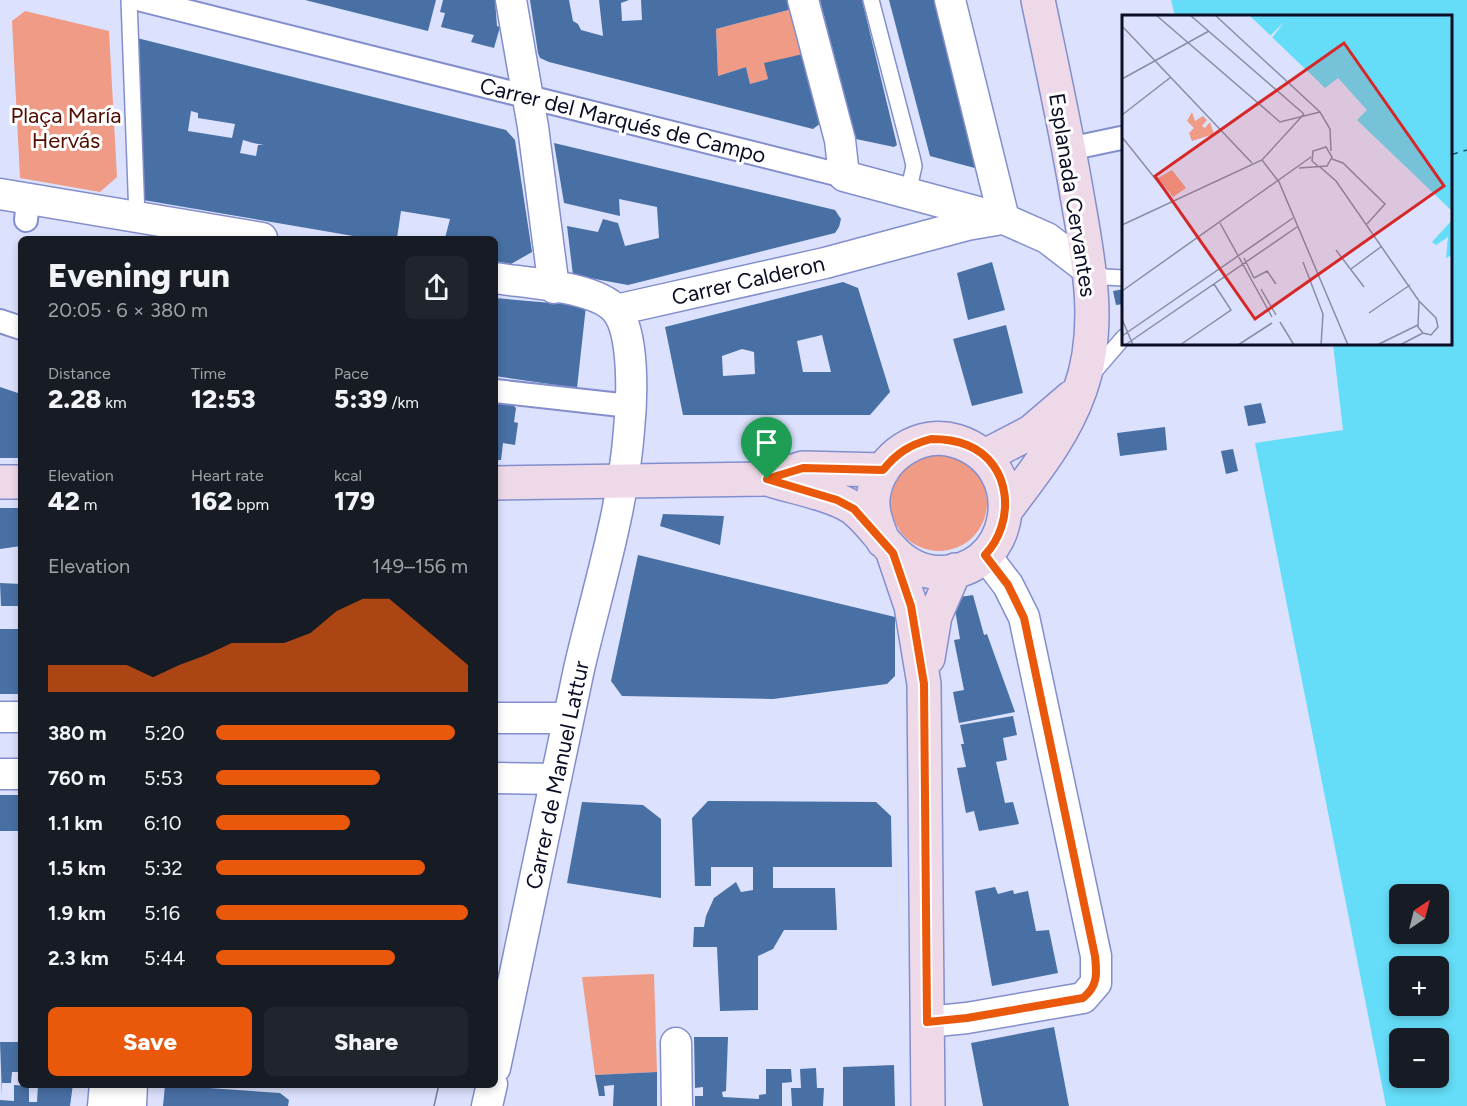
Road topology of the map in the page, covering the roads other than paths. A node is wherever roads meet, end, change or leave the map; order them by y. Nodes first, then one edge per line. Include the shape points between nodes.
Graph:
1 (129, 0) edge
2 (142, 0) edge
3 (511, 0) edge
4 (803, 0) edge
5 (871, 0) edge
6 (950, 0) edge
7 (1038, 0) edge
8 (526, 96) junction
9 (1121, 138) dead end
10 (1083, 146) dead end
11 (844, 176) junction
12 (908, 193) junction
13 (11, 197) edge
14 (137, 217) junction
15 (1004, 219) junction
16 (250, 236) edge
17 (1090, 271) junction
18 (1122, 278) edge
19 (498, 279) edge
20 (554, 288) junction
21 (616, 310) junction
22 (0, 321) edge
23 (18, 327) edge
24 (1122, 339) edge
25 (1080, 390) junction
26 (498, 391) edge
27 (630, 406) junction
28 (985, 456) junction
29 (883, 470) junction
30 (767, 479) junction
31 (0, 482) edge
32 (18, 482) edge
33 (621, 482) junction
34 (498, 483) edge
35 (1006, 510) junction
36 (888, 547) junction
37 (985, 555) junction
38 (955, 570) junction
39 (924, 684) junction
40 (0, 717) edge
41 (18, 717) edge
42 (498, 718) edge
43 (568, 718) junction
44 (0, 774) edge
45 (18, 774) edge
46 (498, 778) edge
47 (555, 779) junction
48 (927, 1022) junction
49 (676, 1043) dead end
50 (498, 1054) edge
51 (105, 1088) edge
52 (132, 1088) edge
53 (491, 1088) edge
54 (103, 1106) edge
55 (131, 1106) edge
56 (487, 1106) edge
57 (677, 1106) edge
58 (928, 1106) edge

1 - 14 lane
2 - 8 street, Carrer del Marqués de Campo
3 - 8 street
4 - 11 street via 840,140
5 - 12 lane via 914,166
6 - 15 street
7 - 17 main road, Esplanada Cervantes
8 - 11 street, Carrer del Marqués de Campo
8 - 20 street
9 - 10 street
11 - 12 street, Carrer del Marqués de Campo
12 - 15 street, Carrer del Marqués de Campo
13 - 14 street
14 - 16 street
15 - 17 street, Carrer del Marqués de Campo via 1047,238
15 - 21 street, Carrer Calderon
17 - 18 lane
17 - 25 main road, Esplanada Cervantes via 1092,330
19 - 20 street
20 - 21 street via 600,298
21 - 27 street, Carrer de Manuel Lattur via 627,344
22 - 23 street
24 - 25 lane
25 - 28 main road via 1030,432
25 - 35 main road, Esplanada Cervantes via 1057,441
26 - 27 street
27 - 33 street, Carrer de Manuel Lattur
28 - 29 main road via 950,439 931,439 912,444
28 - 35 main road via 998,472 1005,490
29 - 30 main road via 803,468
29 - 36 main road via 874,493 874,517
30 - 33 main road
30 - 36 main road via 854,509
31 - 32 main road
33 - 34 main road
33 - 43 street, Carrer de Manuel Lattur via 577,645
35 - 37 main road via 998,538
36 - 38 main road via 911,566 933,572
36 - 39 main road via 911,606
37 - 38 main road
37 - 48 street via 1008,585 1024,618 1095,956 1096,983 1076,1000
38 - 39 main road via 935,616
39 - 48 main road
40 - 41 street
42 - 43 street
43 - 47 street, Carrer de Manuel Lattur
44 - 45 street
46 - 47 street
47 - 50 street, Carrer de Manuel Lattur
48 - 58 main road
49 - 57 street
51 - 54 street
52 - 55 street
53 - 56 street

